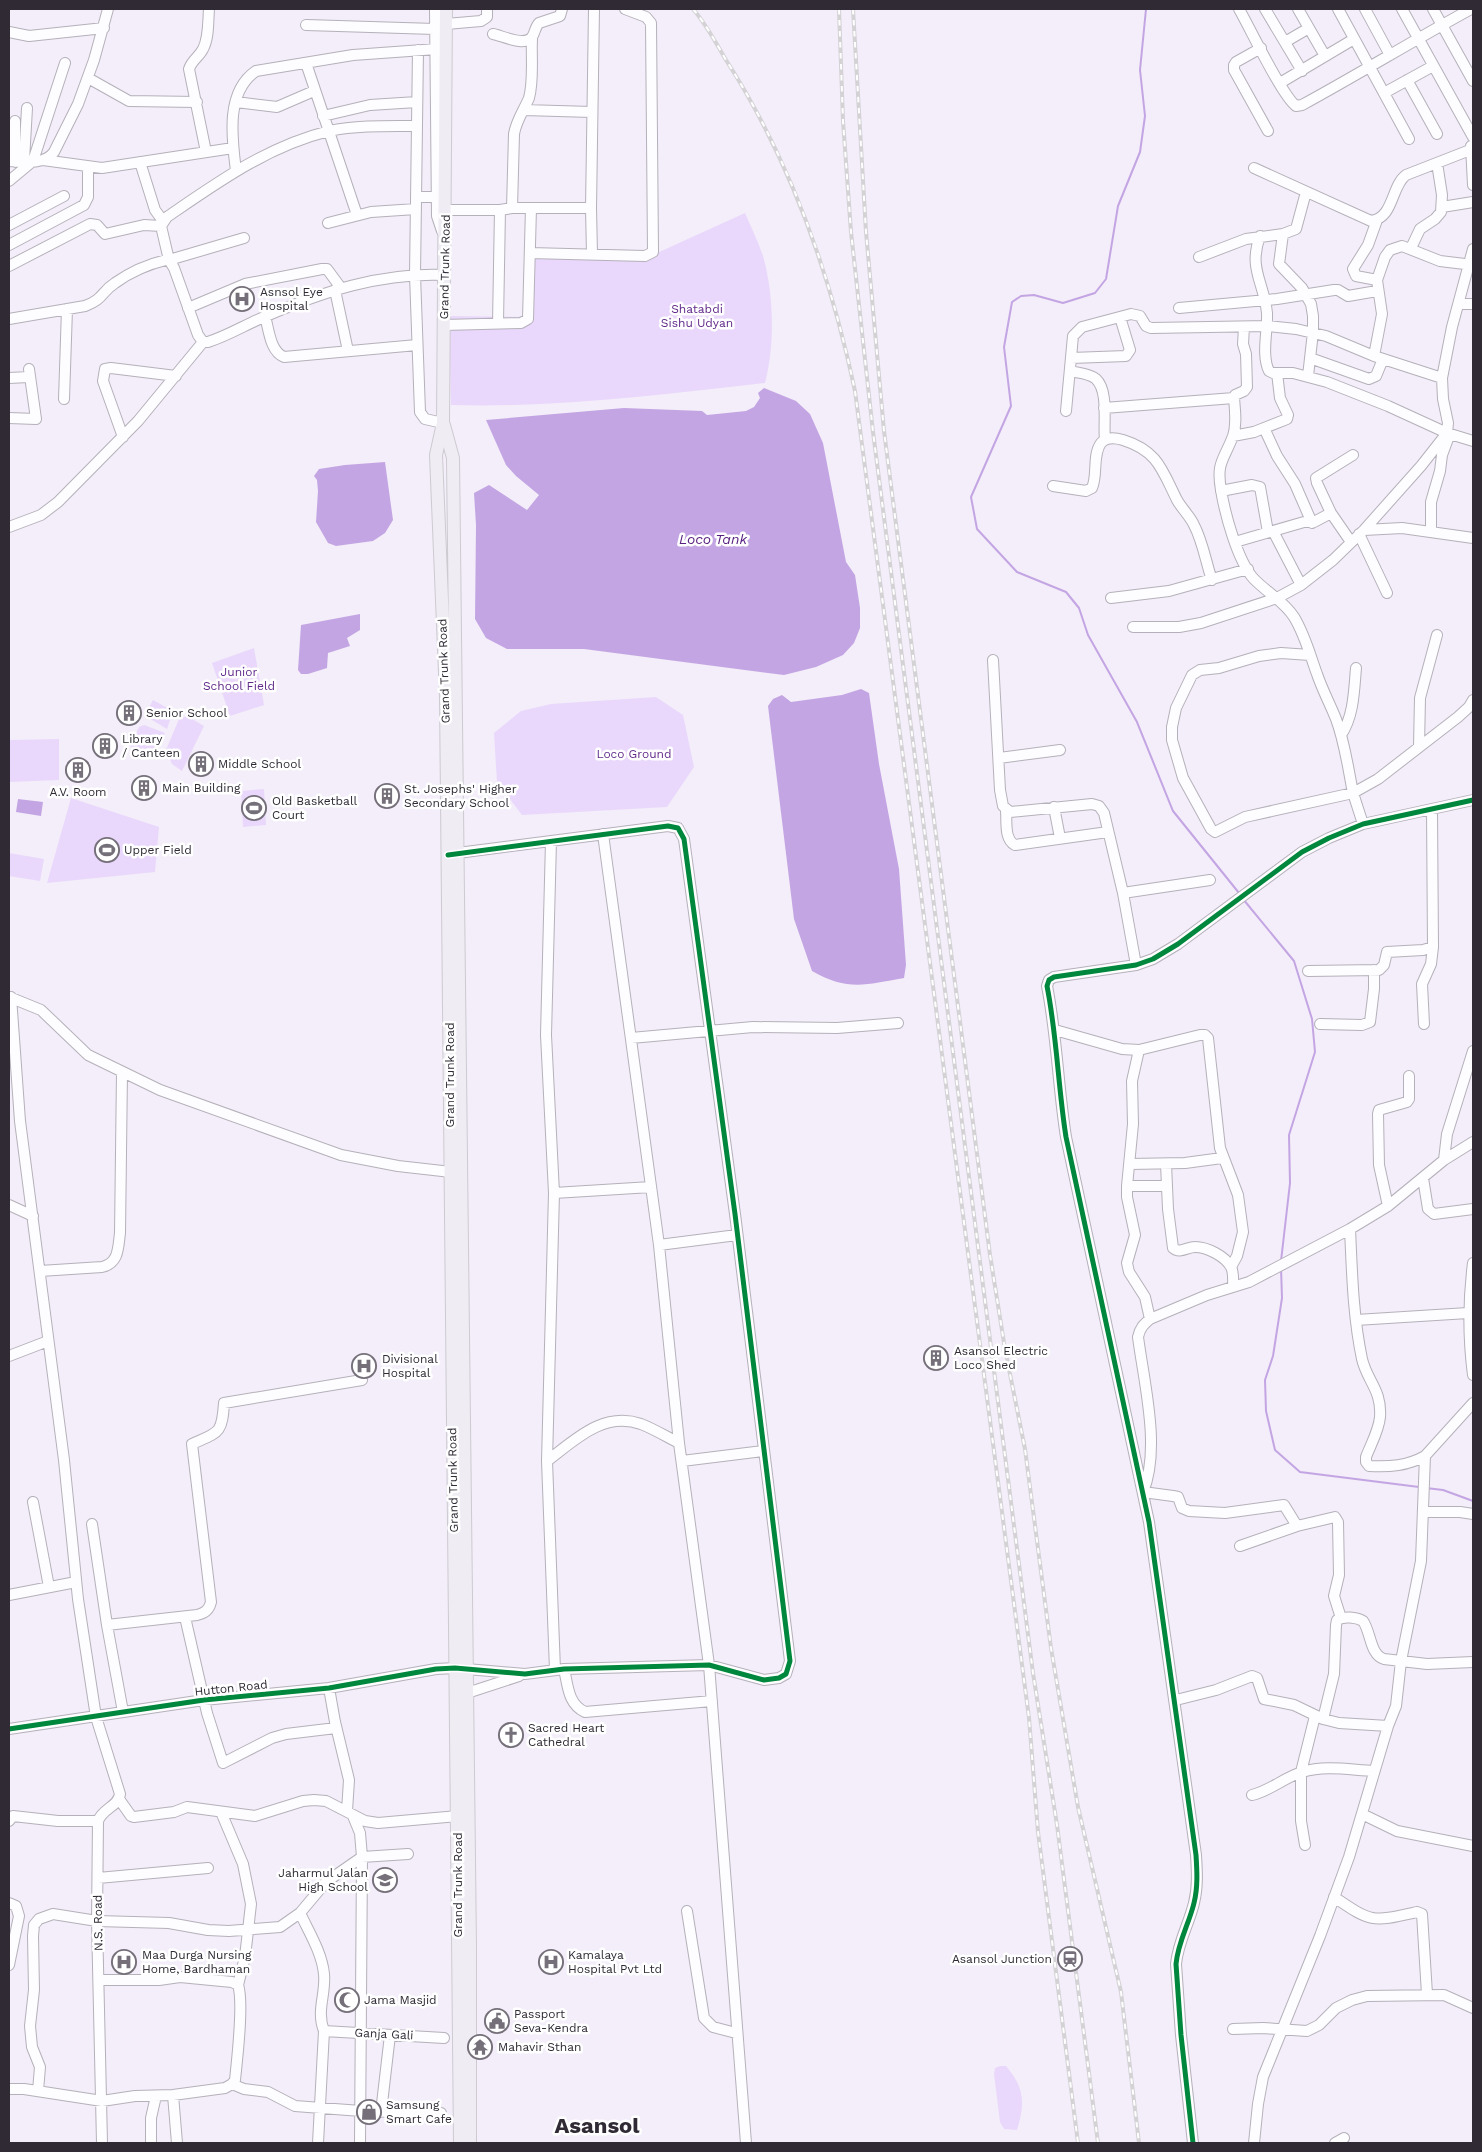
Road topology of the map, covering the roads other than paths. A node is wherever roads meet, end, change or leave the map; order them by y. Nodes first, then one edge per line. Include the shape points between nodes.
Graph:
1 (108, 9) edge
2 (210, 9) edge
3 (435, 9) edge
4 (446, 9) edge
5 (487, 9) edge
6 (551, 9) edge
7 (562, 9) edge
8 (594, 9) edge
9 (625, 9) edge
10 (1239, 9) edge
11 (1265, 9) edge
12 (1298, 9) edge
13 (1338, 9) edge
14 (1365, 9) edge
15 (1402, 9) edge
16 (1433, 9) edge
17 (1471, 9) edge
18 (555, 19) junction
19 (306, 25) dead end
20 (1441, 25) junction
21 (441, 27) junction
22 (104, 28) junction
23 (1309, 28) junction
24 (9, 32) edge
25 (493, 34) dead end
26 (1418, 38) junction
27 (532, 39) junction
28 (1354, 39) junction
29 (1285, 42) junction
30 (1261, 48) junction
31 (436, 49) junction
32 (418, 50) junction
33 (1390, 55) junction
34 (1325, 56) junction
35 (65, 63) dead end
36 (306, 63) junction
37 (1370, 66) junction
38 (1433, 66) junction
39 (1302, 70) junction
40 (88, 78) junction
41 (1407, 80) junction
42 (1473, 81) edge
43 (1280, 83) junction
44 (314, 91) junction
45 (1384, 93) junction
46 (197, 102) junction
47 (236, 102) junction
48 (417, 102) junction
49 (27, 108) dead end
50 (524, 110) junction
51 (592, 112) junction
52 (323, 116) junction
53 (15, 121) dead end
54 (417, 126) junction
55 (330, 131) junction
56 (1268, 132) dead end
57 (1437, 134) dead end
58 (1473, 137) edge
59 (1409, 139) dead end
60 (233, 148) junction
61 (1470, 150) junction
62 (206, 152) junction
63 (25, 161) edge
64 (140, 162) junction
65 (1437, 164) junction
66 (88, 167) junction
67 (1254, 168) dead end
68 (236, 171) junction
69 (9, 181) edge
70 (1473, 185) edge
71 (1306, 192) junction
72 (64, 196) dead end
73 (416, 197) junction
74 (438, 197) junction
75 (1473, 202) edge
76 (1442, 207) junction
77 (416, 208) junction
78 (512, 208) junction
79 (531, 208) junction
80 (591, 208) junction
81 (446, 210) junction
82 (500, 210) junction
83 (357, 215) junction
84 (1377, 220) junction
85 (162, 223) junction
86 (328, 223) dead end
87 (9, 225) edge
88 (1283, 234) junction
89 (1260, 236) junction
90 (244, 238) dead end
91 (446, 242) junction
92 (9, 245) edge
93 (1411, 248) junction
94 (1473, 249) edge
95 (530, 252) junction
96 (592, 254) junction
97 (1199, 257) dead end
98 (169, 260) junction
99 (1471, 265) edge
100 (9, 266) edge
101 (415, 275) junction
102 (445, 275) junction
103 (1377, 286) junction
104 (338, 289) junction
105 (1306, 293) junction
106 (1265, 301) junction
107 (1460, 304) junction
108 (1473, 304) edge
109 (188, 308) junction
110 (1179, 308) dead end
111 (67, 309) junction
112 (265, 316) junction
113 (1120, 317) junction
114 (9, 319) edge
115 (498, 323) junction
116 (444, 325) junction
117 (1267, 326) junction
118 (1244, 327) junction
119 (1313, 332) junction
120 (203, 342) junction
121 (417, 345) junction
122 (348, 351) junction
123 (1071, 358) junction
124 (1310, 358) junction
125 (1379, 358) junction
126 (1070, 371) junction
127 (1277, 373) junction
128 (176, 376) junction
129 (1308, 376) junction
130 (9, 378) edge
131 (1442, 378) junction
132 (1234, 398) junction
133 (64, 399) dead end
134 (1104, 408) junction
135 (1066, 411) dead end
136 (9, 418) edge
137 (443, 423) junction
138 (1264, 428) junction
139 (1448, 433) junction
140 (1233, 436) junction
141 (123, 437) junction
142 (1105, 440) junction
143 (1473, 441) edge
144 (1353, 455) dead end
145 (1053, 486) dead end
146 (1221, 491) junction
147 (1331, 513) junction
148 (1312, 523) junction
149 (9, 527) edge
150 (1271, 531) junction
151 (1362, 532) junction
152 (1430, 532) junction
153 (1473, 538) edge
154 (1235, 542) junction
155 (1351, 542) junction
156 (1248, 569) junction
157 (1212, 580) junction
158 (1301, 585) junction
159 (1387, 593) dead end
160 (1111, 598) dead end
161 (1278, 598) junction
162 (1133, 627) dead end
163 (1437, 635) dead end
164 (1310, 655) junction
165 (993, 660) dead end
166 (1356, 668) dead end
167 (1472, 705) edge
168 (1341, 735) junction
169 (1419, 746) junction
170 (1060, 750) dead end
171 (999, 758) junction
172 (1353, 793) junction
173 (1473, 800) edge
174 (1054, 807) junction
175 (1432, 809) junction
176 (1006, 811) junction
177 (1363, 824) junction
178 (1108, 832) junction
179 (603, 834) junction
180 (1060, 838) junction
181 (550, 841) junction
182 (454, 854) junction
183 (1210, 880) dead end
184 (1123, 893) junction
185 (1433, 947) junction
186 (1136, 965) junction
187 (1374, 970) junction
188 (1308, 971) dead end
189 (10, 997) edge
190 (898, 1023) dead end
191 (1320, 1024) dead end
192 (1424, 1024) dead end
193 (710, 1030) junction
194 (1055, 1030) junction
195 (630, 1038) junction
196 (1139, 1050) junction
197 (1473, 1051) edge
198 (122, 1072) junction
199 (1409, 1076) dead end
200 (1473, 1142) edge
201 (1222, 1158) junction
202 (1444, 1160) junction
203 (1130, 1164) junction
204 (1166, 1164) junction
205 (451, 1172) junction
206 (1423, 1178) junction
207 (1127, 1186) junction
208 (1167, 1186) junction
209 (651, 1187) junction
210 (554, 1193) junction
211 (9, 1205) edge
212 (1388, 1206) junction
213 (1473, 1209) edge
214 (32, 1216) junction
215 (1350, 1229) junction
216 (737, 1235) junction
217 (659, 1245) junction
218 (1473, 1263) edge
219 (1231, 1267) junction
220 (40, 1271) junction
221 (1234, 1286) junction
222 (1468, 1313) junction
223 (1150, 1320) junction
224 (1356, 1320) junction
225 (48, 1340) junction
226 (9, 1356) edge
227 (1473, 1375) edge
228 (362, 1380) dead end
229 (1473, 1403) edge
230 (679, 1443) junction
231 (763, 1451) junction
232 (1424, 1459) junction
233 (547, 1461) junction
234 (682, 1461) junction
235 (1144, 1492) junction
236 (33, 1502) dead end
237 (1424, 1509) junction
238 (1473, 1514) edge
239 (92, 1524) dead end
240 (1297, 1526) junction
241 (1240, 1546) dead end
242 (76, 1582) junction
243 (49, 1587) junction
244 (9, 1595) edge
245 (185, 1617) junction
246 (1341, 1618) junction
247 (107, 1626) junction
248 (1401, 1662) junction
249 (1473, 1662) edge
250 (709, 1665) junction
251 (461, 1669) junction
252 (559, 1670) junction
253 (525, 1674) junction
254 (329, 1688) junction
255 (467, 1693) junction
256 (204, 1700) junction
257 (1176, 1700) junction
258 (712, 1701) junction
259 (123, 1712) junction
260 (96, 1717) junction
261 (1319, 1718) junction
262 (1388, 1726) junction
263 (336, 1728) junction
264 (9, 1729) edge
265 (1374, 1771) junction
266 (1301, 1772) junction
267 (1252, 1794) dead end
268 (119, 1799) junction
269 (221, 1812) junction
270 (350, 1814) junction
271 (1362, 1814) junction
272 (458, 1816) junction
273 (9, 1819) edge
274 (98, 1821) junction
275 (1305, 1845) dead end
276 (1473, 1846) edge
277 (408, 1854) dead end
278 (362, 1857) junction
279 (208, 1868) dead end
280 (98, 1878) junction
281 (1334, 1898) junction
282 (9, 1903) edge
283 (687, 1911) dead end
284 (300, 1913) junction
285 (97, 1921) junction
286 (247, 1930) junction
287 (9, 1965) edge
288 (99, 1980) junction
289 (238, 1985) junction
290 (1426, 1994) junction
291 (1473, 2008) edge
292 (1233, 2029) dead end
293 (1283, 2030) junction
294 (324, 2031) junction
295 (362, 2033) junction
296 (736, 2033) junction
297 (390, 2035) junction
298 (444, 2038) dead end
299 (232, 2084) junction
300 (9, 2089) edge
301 (38, 2092) junction
302 (173, 2094) junction
303 (156, 2096) junction
304 (102, 2101) junction
305 (321, 2106) junction
306 (361, 2111) junction
307 (381, 2112) junction
308 (441, 2113) dead end
309 (102, 2143) edge
310 (150, 2143) edge
311 (177, 2143) edge
312 (318, 2143) edge
313 (360, 2143) edge
314 (460, 2143) edge
315 (470, 2143) edge
316 (746, 2143) edge
317 (1194, 2143) edge
318 (1254, 2143) edge

1 - 22 street
2 - 46 street via 205,45 189,69
3 - 21 street
4 - 21 main road, Grand Trunk Road
5 - 21 street via 487,17 482,22
6 - 18 street
7 - 18 street
8 - 51 street
9 - 96 street via 646,17 651,23 654,247 650,255 645,256
10 - 30 street
11 - 29 street
12 - 23 street
13 - 28 street
14 - 33 street
15 - 26 street
16 - 20 street
17 - 20 street
18 - 27 street via 539,23
19 - 21 street
20 - 26 street
20 - 42 street
21 - 31 street
21 - 81 main road, Grand Trunk Road
22 - 24 street via 29,36
22 - 40 street
23 - 29 street
23 - 34 street
25 - 27 street via 521,41
26 - 33 street
26 - 38 street
27 - 50 street via 531,87
28 - 34 street
28 - 37 street
29 - 39 street
30 - 43 street
30 - 56 street via 1236,62 1234,70
31 - 32 street
31 - 74 street
32 - 36 street via 353,55
32 - 48 street
33 - 37 street
34 - 39 street
35 - 63 street
36 - 44 street
36 - 47 street via 256,72 241,87
37 - 43 street via 1302,105 1292,103
37 - 45 street
38 - 41 street
38 - 58 street
39 - 43 street
40 - 46 street via 129,101
40 - 63 street via 50,158
41 - 45 street
41 - 57 street
44 - 47 street via 277,107
44 - 52 street
45 - 59 street
46 - 62 street
47 - 60 street
48 - 52 street via 370,105
48 - 54 street
49 - 63 street
50 - 51 street
50 - 78 street via 514,134
51 - 80 street
52 - 55 street
53 - 63 street
54 - 55 street
54 - 73 street
55 - 68 street via 284,147
55 - 83 street
58 - 61 street
60 - 62 street
60 - 68 street
61 - 65 street
61 - 70 street
62 - 64 street
63 - 66 street
63 - 69 street
64 - 66 street
64 - 85 street
65 - 76 street
65 - 84 street via 1402,178 1387,209
66 - 92 street via 88,198 84,205
67 - 71 street
68 - 85 street via 200,193
71 - 84 street via 1363,218
71 - 88 street via 1299,225
72 - 87 street
73 - 74 street
73 - 77 street
74 - 91 street via 437,216
75 - 76 street
76 - 93 street via 1435,219 1420,229
77 - 83 street
77 - 101 street
78 - 79 street
78 - 82 street
79 - 80 street
79 - 95 street
80 - 96 street
81 - 82 street
81 - 91 main road, Grand Trunk Road
82 - 115 street
83 - 86 street
84 - 103 street via 1354,268 1356,276
85 - 98 street
85 - 100 street via 105,234 97,225 90,224
88 - 89 street
88 - 105 street via 1280,264
89 - 97 street
89 - 106 street via 1254,261
90 - 98 street
91 - 102 main road, Grand Trunk Road
93 - 99 street via 1440,261
93 - 103 street via 1402,246 1390,250 1382,263
94 - 99 street
95 - 96 street
95 - 115 street via 528,319 521,323
98 - 109 street
98 - 111 street via 115,283 95,302
99 - 107 street
101 - 102 street
101 - 104 street
101 - 121 street
102 - 116 main road, Grand Trunk Road
103 - 105 street via 1354,296 1338,290
103 - 125 street via 1382,314
104 - 109 street via 330,272 322,269 245,284
104 - 112 street
104 - 122 street
105 - 106 street
105 - 119 street via 1313,316
106 - 110 street
106 - 117 street
107 - 108 street
107 - 131 street
109 - 120 street
111 - 114 street
111 - 133 street
112 - 120 street
112 - 122 street via 274,349 284,357
113 - 118 street via 1136,314 1151,328
113 - 123 street via 1077,330 1073,336
113 - 123 street via 1130,350 1126,356
115 - 116 street
116 - 137 main road, Grand Trunk Road
117 - 118 street
117 - 119 street
117 - 127 street via 1267,366 1269,371
118 - 132 street via 1247,387
119 - 124 street
119 - 125 street
120 - 128 street
121 - 122 street
121 - 137 street via 420,412 425,419
123 - 126 street
124 - 125 street via 1370,379 1376,376
124 - 129 street
125 - 131 street
126 - 134 street via 1095,379 1103,393
126 - 135 street
127 - 129 street
127 - 138 street via 1280,398 1288,416
128 - 141 street
128 - 141 street via 105,369 103,381
129 - 139 street
130 - 136 street via 29,373 36,419
131 - 139 street
132 - 134 street
132 - 140 street via 1236,423
134 - 142 street
137 - 182 main road, Grand Trunk Road via 436,455
138 - 140 street
138 - 148 street
139 - 143 street
139 - 151 street
139 - 152 street via 1430,502
140 - 146 street via 1219,463
141 - 149 street via 51,508
142 - 145 street via 1098,451 1092,488
142 - 157 street via 1119,439 1134,444 1155,458 1196,528
144 - 147 street via 1316,478
146 - 150 street via 1252,485 1260,487
146 - 154 street
147 - 148 street
147 - 155 street
148 - 150 street via 1304,522
150 - 154 street
150 - 158 street
151 - 152 street via 1402,528
151 - 155 street
151 - 159 street
152 - 153 street
154 - 156 street
155 - 158 street
156 - 157 street
156 - 161 street via 1253,578
157 - 160 street via 1169,591
158 - 161 street
161 - 162 street via 1201,623 1179,627
161 - 164 street via 1294,616
163 - 169 street via 1420,698
164 - 168 street
164 - 172 street via 1280,653 1259,656 1195,672 1178,702 1172,727 1179,770 1208,825 1215,832 1245,817
165 - 171 street
166 - 168 street via 1351,709
167 - 169 street
168 - 172 street
169 - 172 street via 1378,779
170 - 171 street
171 - 176 street via 1000,790
172 - 177 street
173 - 175 street
174 - 176 street
174 - 178 street via 1099,806 1104,812
174 - 180 street
175 - 177 street
175 - 185 street
176 - 180 street via 1008,838 1015,845
177 - 186 street via 1302,852 1163,953
178 - 180 street
178 - 184 street
179 - 181 street
179 - 193 street via 668,826 682,832
179 - 195 street
181 - 182 street
181 - 210 street via 546,1035
182 - 205 main road, Grand Trunk Road
182 - 251 main road
183 - 184 street
184 - 186 street
185 - 187 street via 1387,952 1383,968
185 - 192 street via 1431,964 1422,984
186 - 194 street via 1049,980 1047,986
187 - 188 street
187 - 191 street via 1370,1022 1362,1025
189 - 198 street via 41,1010 88,1054
189 - 214 street
190 - 193 street via 837,1028
193 - 195 street
193 - 216 street
194 - 196 street via 1122,1049
194 - 235 street via 1066,1137
195 - 209 street
196 - 201 street via 1200,1035 1208,1038
196 - 203 street via 1132,1081
197 - 202 street via 1447,1134
198 - 205 street via 184,1100 341,1155
198 - 220 street via 120,1234 115,1259 102,1267
199 - 212 street via 1407,1102 1379,1110 1378,1114 1379,1165
200 - 202 street
201 - 204 street
201 - 219 street via 1238,1195 1244,1232 1238,1256
202 - 206 street
203 - 204 street
203 - 207 street
204 - 208 street
205 - 251 main road, Grand Trunk Road
206 - 212 street
206 - 213 street via 1428,1209 1434,1214
207 - 208 street
207 - 223 street via 1135,1235 1127,1263 1145,1297
208 - 219 street via 1173,1248 1179,1251 1192,1247 1207,1249 1226,1260
209 - 210 street
209 - 217 street
210 - 233 street
211 - 214 street
212 - 215 street
214 - 220 street
215 - 221 street
215 - 224 street
216 - 217 street
216 - 231 street
217 - 230 street
218 - 222 street
219 - 221 street
220 - 225 street
221 - 223 street
222 - 224 street
222 - 227 street
223 - 235 street via 1142,1325 1138,1338 1152,1447
224 - 232 street via 1363,1362 1377,1390 1379,1403 1379,1423 1366,1462 1370,1466 1400,1466
225 - 226 street
225 - 242 street
228 - 245 street via 224,1404 222,1424 214,1434 192,1444 211,1602 204,1613
229 - 232 street
230 - 233 street via 641,1424 608,1422 591,1428
230 - 234 street
231 - 234 street
231 - 250 street via 789,1668 779,1678 764,1680
232 - 237 street
233 - 252 street
234 - 250 street
235 - 240 street via 1178,1497 1182,1508 1189,1511 1225,1513 1284,1505
235 - 257 street
236 - 243 street
237 - 238 street
237 - 248 street via 1422,1561
239 - 247 street
240 - 241 street
240 - 246 street via 1332,1516 1337,1519 1339,1575 1334,1596
242 - 243 street
242 - 260 street
243 - 244 street
245 - 247 street
245 - 256 street
246 - 248 street via 1363,1621 1379,1658
246 - 261 street via 1336,1625 1334,1674
247 - 259 street
248 - 249 street
248 - 262 street via 1396,1706
250 - 252 street
250 - 258 street
251 - 253 street, Hutton Road
251 - 254 street, Hutton Road via 436,1669
251 - 255 main road
251 - 272 main road, Grand Trunk Road
252 - 253 street
252 - 258 street via 572,1701 585,1712
253 - 255 street
254 - 256 street, Hutton Road
254 - 263 street
255 - 315 main road
256 - 259 street, Hutton Road
256 - 263 street via 223,1763 272,1738
257 - 261 street via 1216,1690 1252,1676 1257,1678 1264,1699 1294,1705
257 - 317 street via 1198,1882 1176,1964
258 - 296 street
259 - 260 street, Hutton Road
260 - 264 street, Hutton Road
260 - 268 street via 120,1789
261 - 262 street via 1348,1724
261 - 266 street
262 - 265 street
263 - 270 street via 349,1780
265 - 266 street via 1328,1768
265 - 271 street
266 - 267 street
266 - 275 street via 1301,1821
268 - 269 street via 131,1816 174,1812 187,1807
268 - 274 street via 103,1811
269 - 270 street via 254,1816 314,1800 326,1801
269 - 286 street via 243,1864 251,1904
270 - 272 street via 364,1821 378,1822
270 - 278 street via 360,1833
271 - 276 street via 1397,1831
271 - 281 street
272 - 314 main road, Grand Trunk Road
273 - 274 street
274 - 280 street, N.S. Road
277 - 278 street
278 - 284 street via 326,1882
278 - 295 street
279 - 280 street
280 - 285 street, N.S. Road
281 - 290 street via 1358,1914 1375,1919 1417,1912 1422,1914
281 - 293 street
282 - 287 street via 16,1906 19,1916
283 - 296 street via 704,2018 713,2027
284 - 286 street via 280,1927
284 - 294 street via 323,1964 320,2016
285 - 286 street
285 - 288 street, N.S. Road
285 - 301 street via 52,1914 44,1916 34,1926 30,2036 40,2067
286 - 289 street
288 - 289 street via 180,1977
288 - 304 street, N.S. Road
289 - 299 street via 235,2080
290 - 291 street via 1444,1995
290 - 293 street via 1358,1998 1336,2008 1314,2029
292 - 293 street
293 - 318 street via 1264,2077
294 - 295 street, Ganja Gali
294 - 305 street
295 - 297 street, Ganja Gali
295 - 306 street
296 - 316 street
297 - 298 street, Ganja Gali
297 - 307 street
299 - 302 street via 225,2088
299 - 305 street via 244,2090 268,2092 295,2106
300 - 301 street
301 - 304 street
302 - 303 street
302 - 311 street
303 - 304 street
303 - 310 street
304 - 309 street, N.S. Road
305 - 306 street
305 - 312 street
306 - 307 street
306 - 313 street
307 - 308 street

